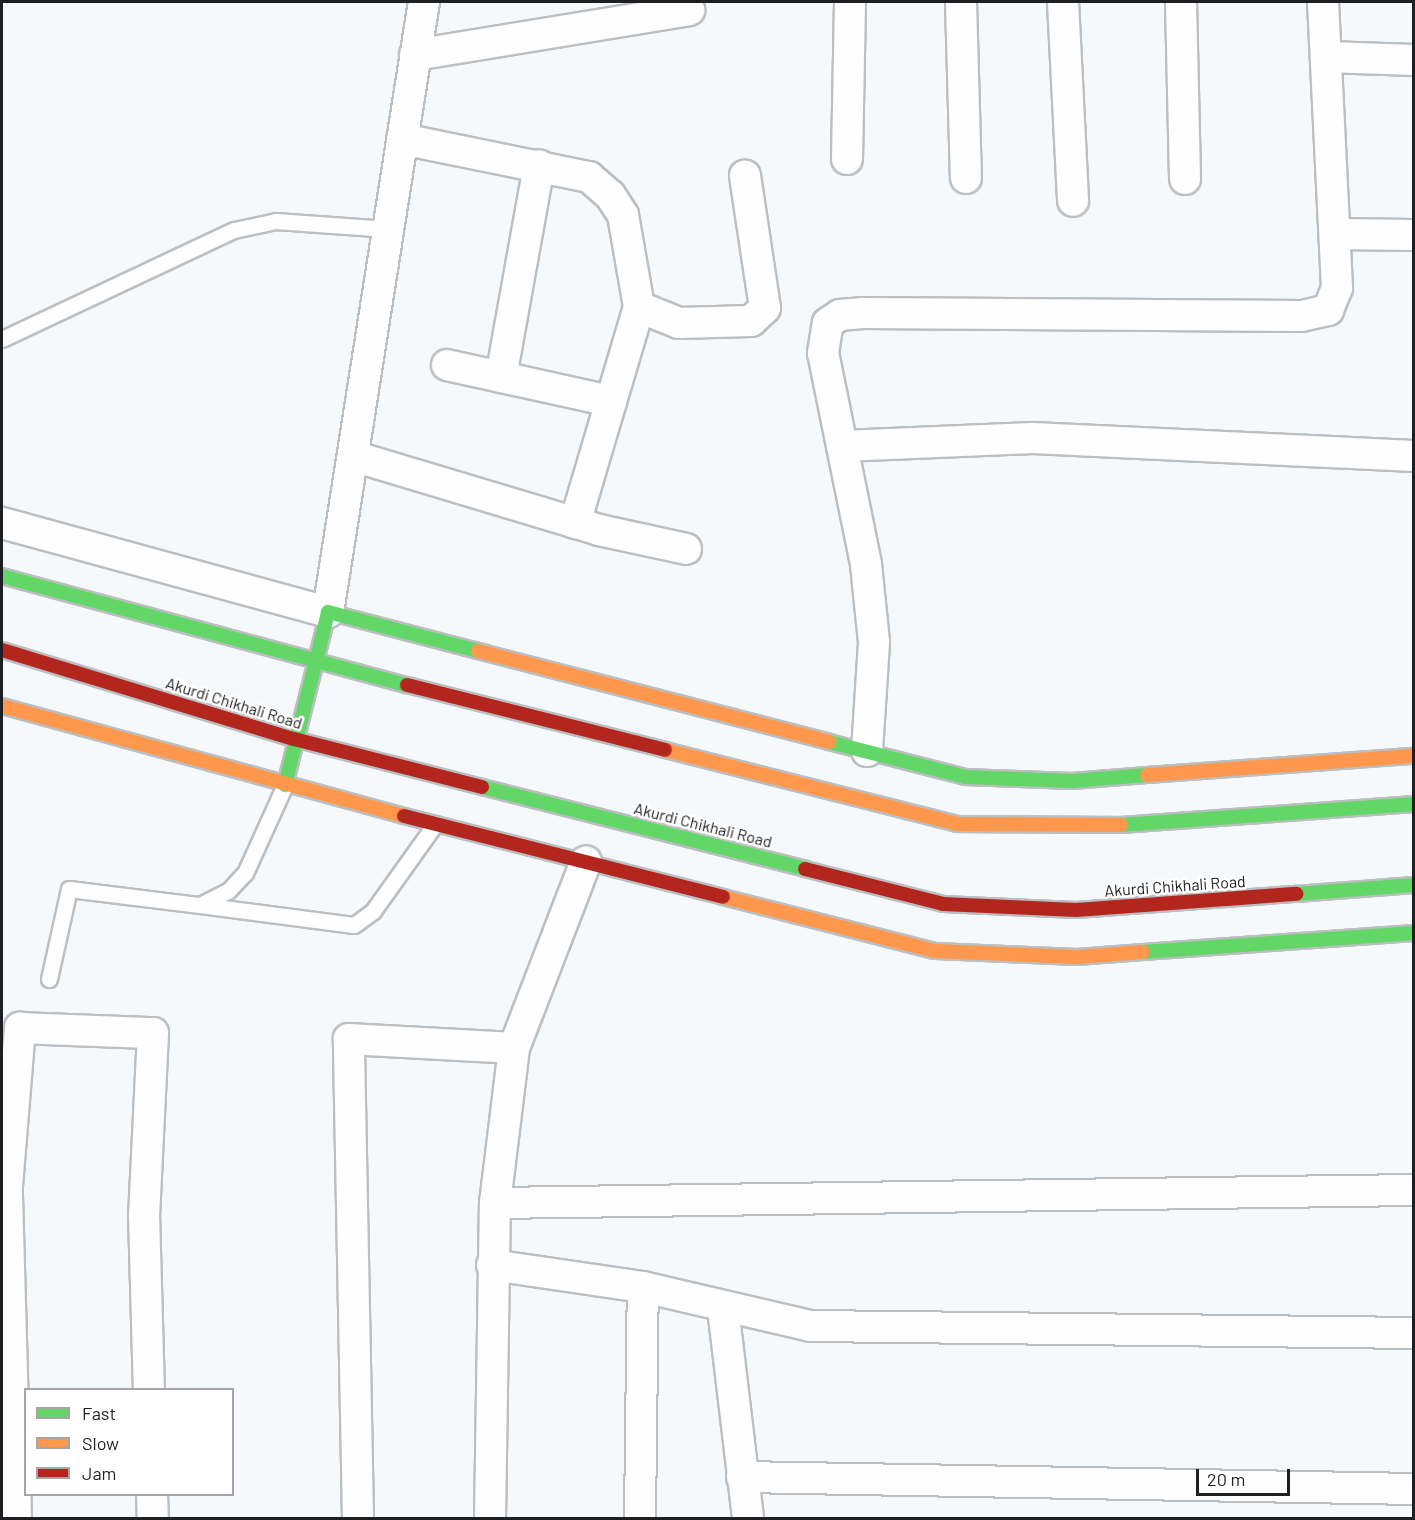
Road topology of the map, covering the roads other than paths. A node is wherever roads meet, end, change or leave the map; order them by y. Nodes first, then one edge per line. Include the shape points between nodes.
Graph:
1 (424, 2) edge
2 (850, 2) edge
3 (962, 2) edge
4 (1063, 2) edge
5 (1181, 2) edge
6 (1323, 2) edge
7 (689, 10) dead end
8 (416, 55) junction
9 (1327, 57) junction
10 (1413, 60) edge
11 (402, 139) junction
12 (847, 159) dead end
13 (539, 165) junction
14 (745, 176) dead end
15 (966, 178) dead end
16 (1185, 179) dead end
17 (1073, 201) dead end
18 (388, 229) junction
19 (1336, 234) junction
20 (1413, 235) edge
21 (639, 307) junction
22 (2, 339) edge
23 (447, 364) dead end
24 (501, 377) junction
25 (611, 401) junction
26 (842, 446) junction
27 (353, 456) junction
28 (1413, 456) edge
29 (2, 523) edge
30 (575, 523) junction
31 (686, 549) dead end
32 (2, 576) edge
33 (328, 612) junction
34 (2, 650) edge
35 (314, 662) junction
36 (2, 706) edge
37 (294, 739) junction
38 (867, 751) junction
39 (1413, 756) edge
40 (285, 785) junction
41 (1413, 804) edge
42 (435, 824) junction
43 (586, 861) junction
44 (1413, 885) edge
45 (200, 905) junction
46 (1413, 933) edge
47 (49, 979) dead end
48 (11, 1028) edge
49 (514, 1048) junction
50 (1413, 1190) edge
51 (495, 1203) junction
52 (492, 1265) junction
53 (643, 1287) junction
54 (723, 1308) junction
55 (1413, 1332) edge
56 (149, 1388) edge
57 (742, 1477) junction
58 (1413, 1489) edge
59 (152, 1496) edge
60 (16, 1518) edge
61 (153, 1518) edge
62 (358, 1518) edge
63 (490, 1518) edge
64 (640, 1518) edge
65 (748, 1518) edge

1 - 8 street
2 - 12 street
3 - 15 street
4 - 17 street
5 - 16 street
6 - 9 street
7 - 8 street
8 - 11 street
9 - 10 street
9 - 19 street
11 - 13 street
11 - 18 street
13 - 21 street via 589,177 610,195 623,215
13 - 24 street
14 - 21 street via 765,308 751,321 680,323
18 - 22 lane via 276,221 234,230
18 - 27 street
19 - 20 street
19 - 26 street via 1337,288 1328,310 1302,316 840,315 822,337
21 - 25 street
23 - 24 street
24 - 25 street
25 - 30 street
26 - 28 street via 1033,438
26 - 38 street via 866,564 874,642
27 - 30 street
27 - 33 street
29 - 33 street
30 - 31 street
32 - 35 main road
33 - 35 main road
33 - 38 main road
34 - 37 main road, Akurdi Chikhali Road
35 - 37 main road
35 - 41 main road via 957,824 1073,829
36 - 40 main road
37 - 40 main road
37 - 44 main road, Akurdi Chikhali Road via 943,904 1076,910
38 - 39 main road via 965,777 1026,782
40 - 42 main road
40 - 45 lane via 245,873 228,891
42 - 43 main road
42 - 45 lane via 373,911 354,925
43 - 46 main road via 935,951 1077,957
43 - 49 street
45 - 47 lane via 72,886 65,895
48 - 56 street via 153,1033 144,1214
48 - 60 street via 7,1186
49 - 51 street
49 - 62 street via 349,1039
50 - 51 street
51 - 52 street
52 - 53 street
52 - 63 street
53 - 54 street
53 - 64 street
54 - 55 street via 810,1326 870,1331
54 - 57 street
57 - 58 street
57 - 65 street
59 - 61 street

